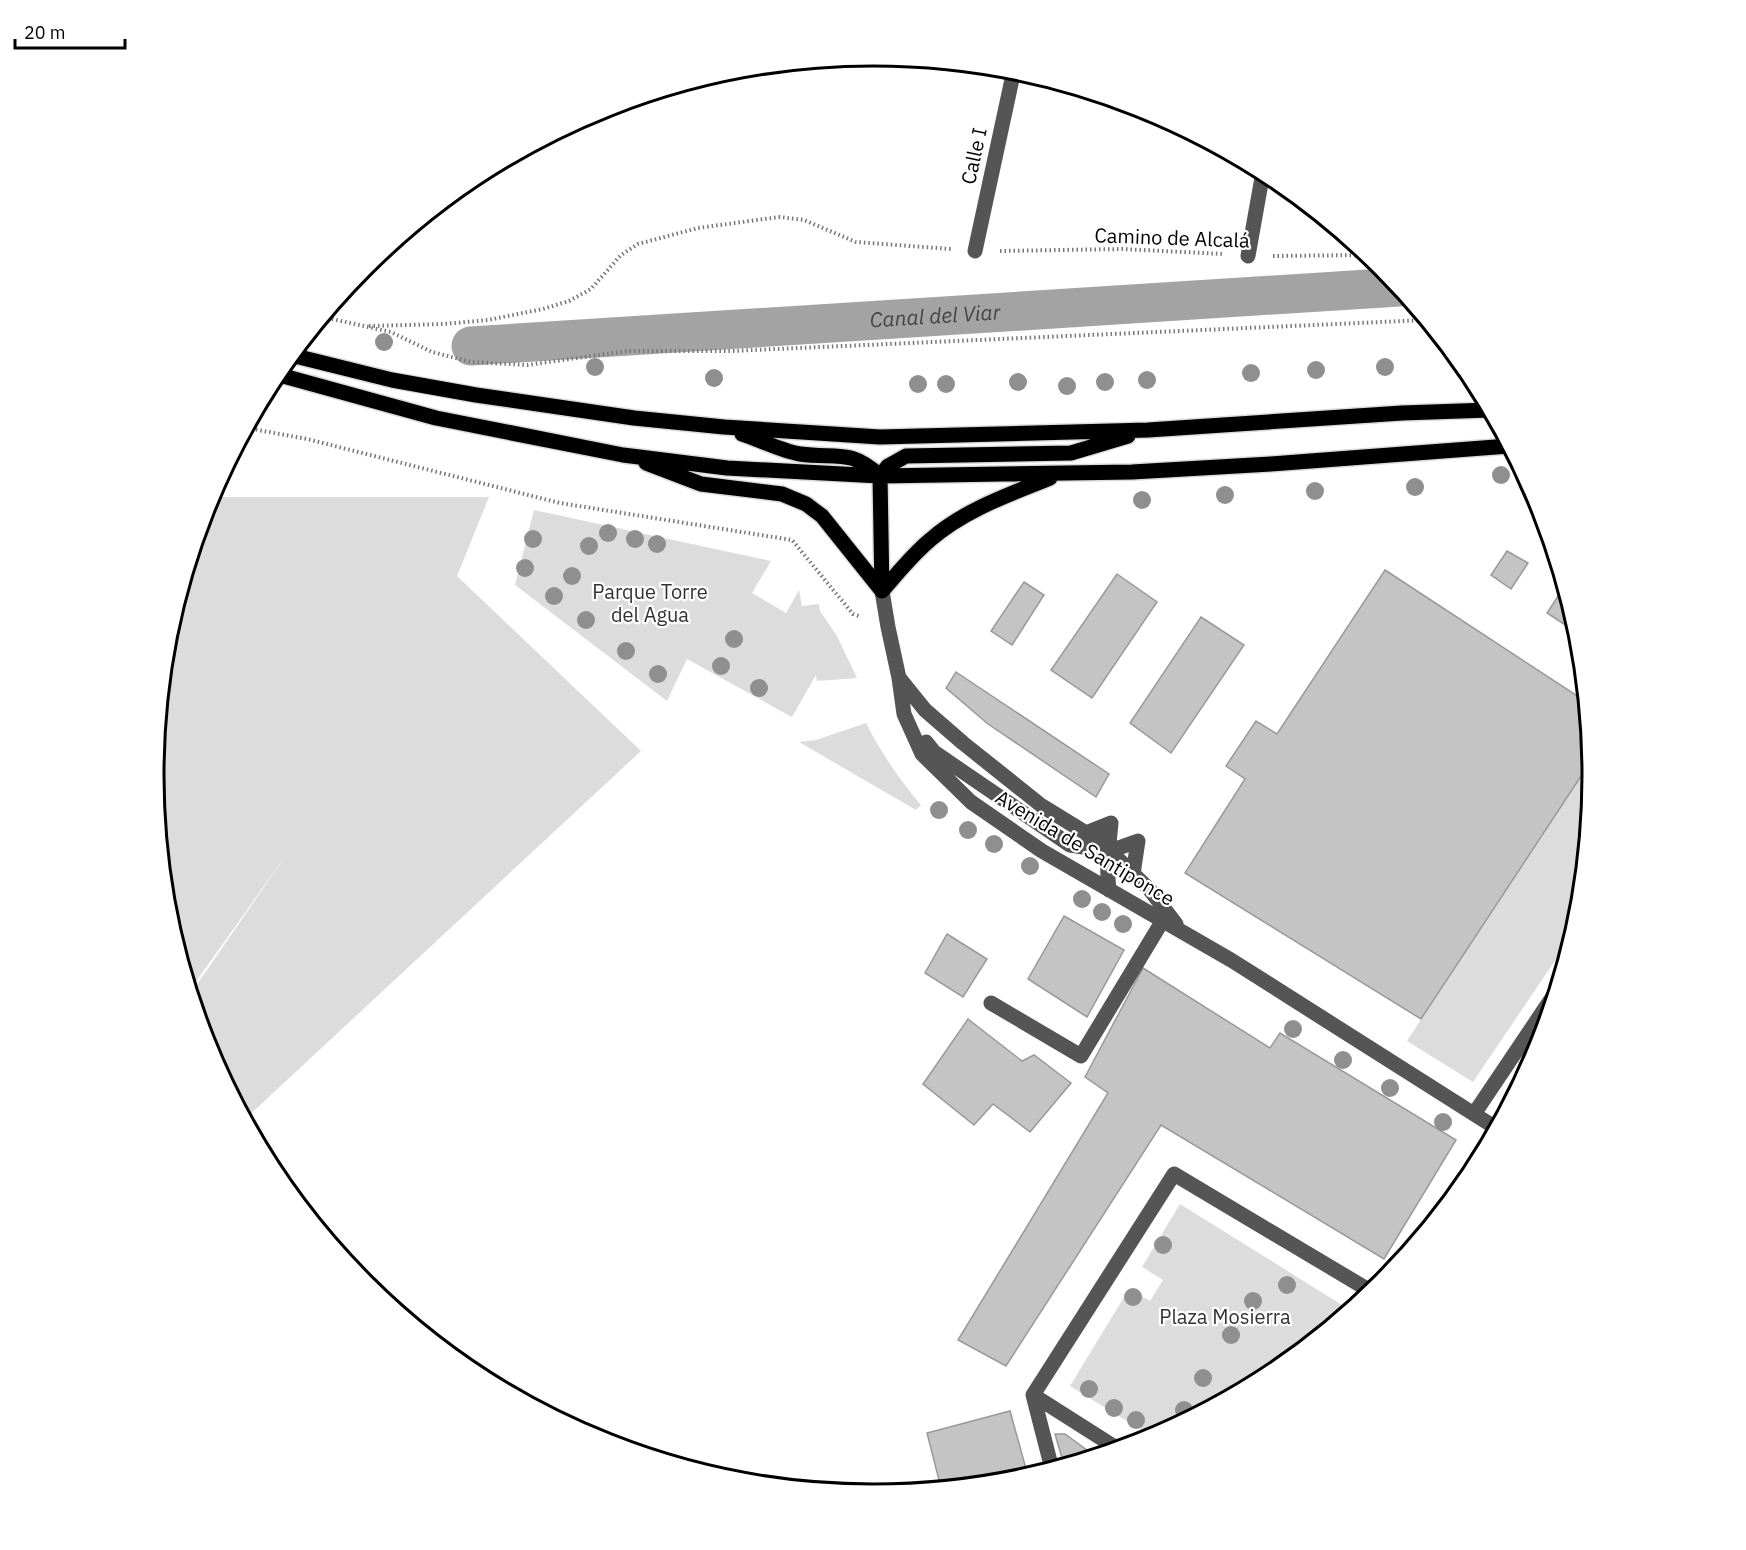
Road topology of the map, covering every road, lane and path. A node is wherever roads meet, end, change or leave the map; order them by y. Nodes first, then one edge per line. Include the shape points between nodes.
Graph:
1 (1012, 80) edge
2 (1261, 181) edge
3 (975, 251) junction
4 (1354, 255) edge
5 (1248, 256) junction
6 (331, 319) edge
7 (1416, 320) edge
8 (363, 326) junction
9 (300, 357) edge
10 (286, 377) edge
11 (1481, 410) edge
12 (724, 427) junction
13 (254, 429) edge
14 (1148, 430) junction
15 (1501, 447) edge
16 (623, 455) junction
17 (1058, 474) junction
18 (880, 476) junction
19 (882, 591) junction
20 (888, 627) junction
21 (900, 678) junction
22 (904, 714) junction
23 (1086, 833) junction
24 (1110, 851) junction
25 (1133, 874) junction
26 (1109, 890) junction
27 (1163, 920) junction
28 (1182, 931) junction
29 (991, 1003) dead end
30 (1538, 1018) edge
31 (1474, 1114) junction
32 (1490, 1124) edge
33 (1363, 1287) edge
34 (1033, 1395) junction
35 (1109, 1443) edge
36 (1050, 1462) edge

1 - 3 street, Calle I
2 - 5 street
3 - 5 path, Camino de Alcalá via 1122,249
3 - 8 path, Camino de Alcalá via 856,242 804,220 780,217 698,228 638,244 621,255 591,289 543,309 488,320
4 - 5 path, Camino de Alcalá
6 - 8 path
7 - 8 path via 731,351 628,351 527,365 471,362 432,352 392,332
9 - 12 main road via 476,395
10 - 16 main road via 436,418
11 - 14 main road
12 - 14 main road via 880,438
12 - 18 main road via 799,454 852,457
13 - 20 path via 560,503 792,540 853,614
14 - 18 main road via 1071,453 906,456 888,466
15 - 17 main road via 1271,464
16 - 18 main road via 728,468
16 - 19 main road via 701,484 782,494 806,504 822,516
17 - 18 main road
17 - 19 main road via 990,502 951,524 929,541
18 - 19 main road
19 - 20 street, Avenida de Santiponce
20 - 21 street, Avenida de Santiponce
21 - 22 street, Avenida de Santiponce
21 - 23 street, Avenida de Santiponce via 925,710 963,743 1042,806
22 - 24 street via 934,752 1070,845
22 - 26 street, Avenida de Santiponce via 922,754 971,802 1042,851
23 - 24 street, Avenida de Santiponce
23 - 24 street via 1111,823
24 - 25 street, Avenida de Santiponce
24 - 25 street via 1138,841
24 - 26 street via 1106,870
25 - 28 street, Avenida de Santiponce
26 - 27 street, Avenida de Santiponce
27 - 28 street, Avenida de Santiponce
27 - 29 street via 1081,1056
28 - 31 street, Avenida de Santiponce
30 - 31 street
31 - 32 street, Avenida de Santiponce
33 - 34 street via 1174,1174
34 - 35 street
34 - 36 street

